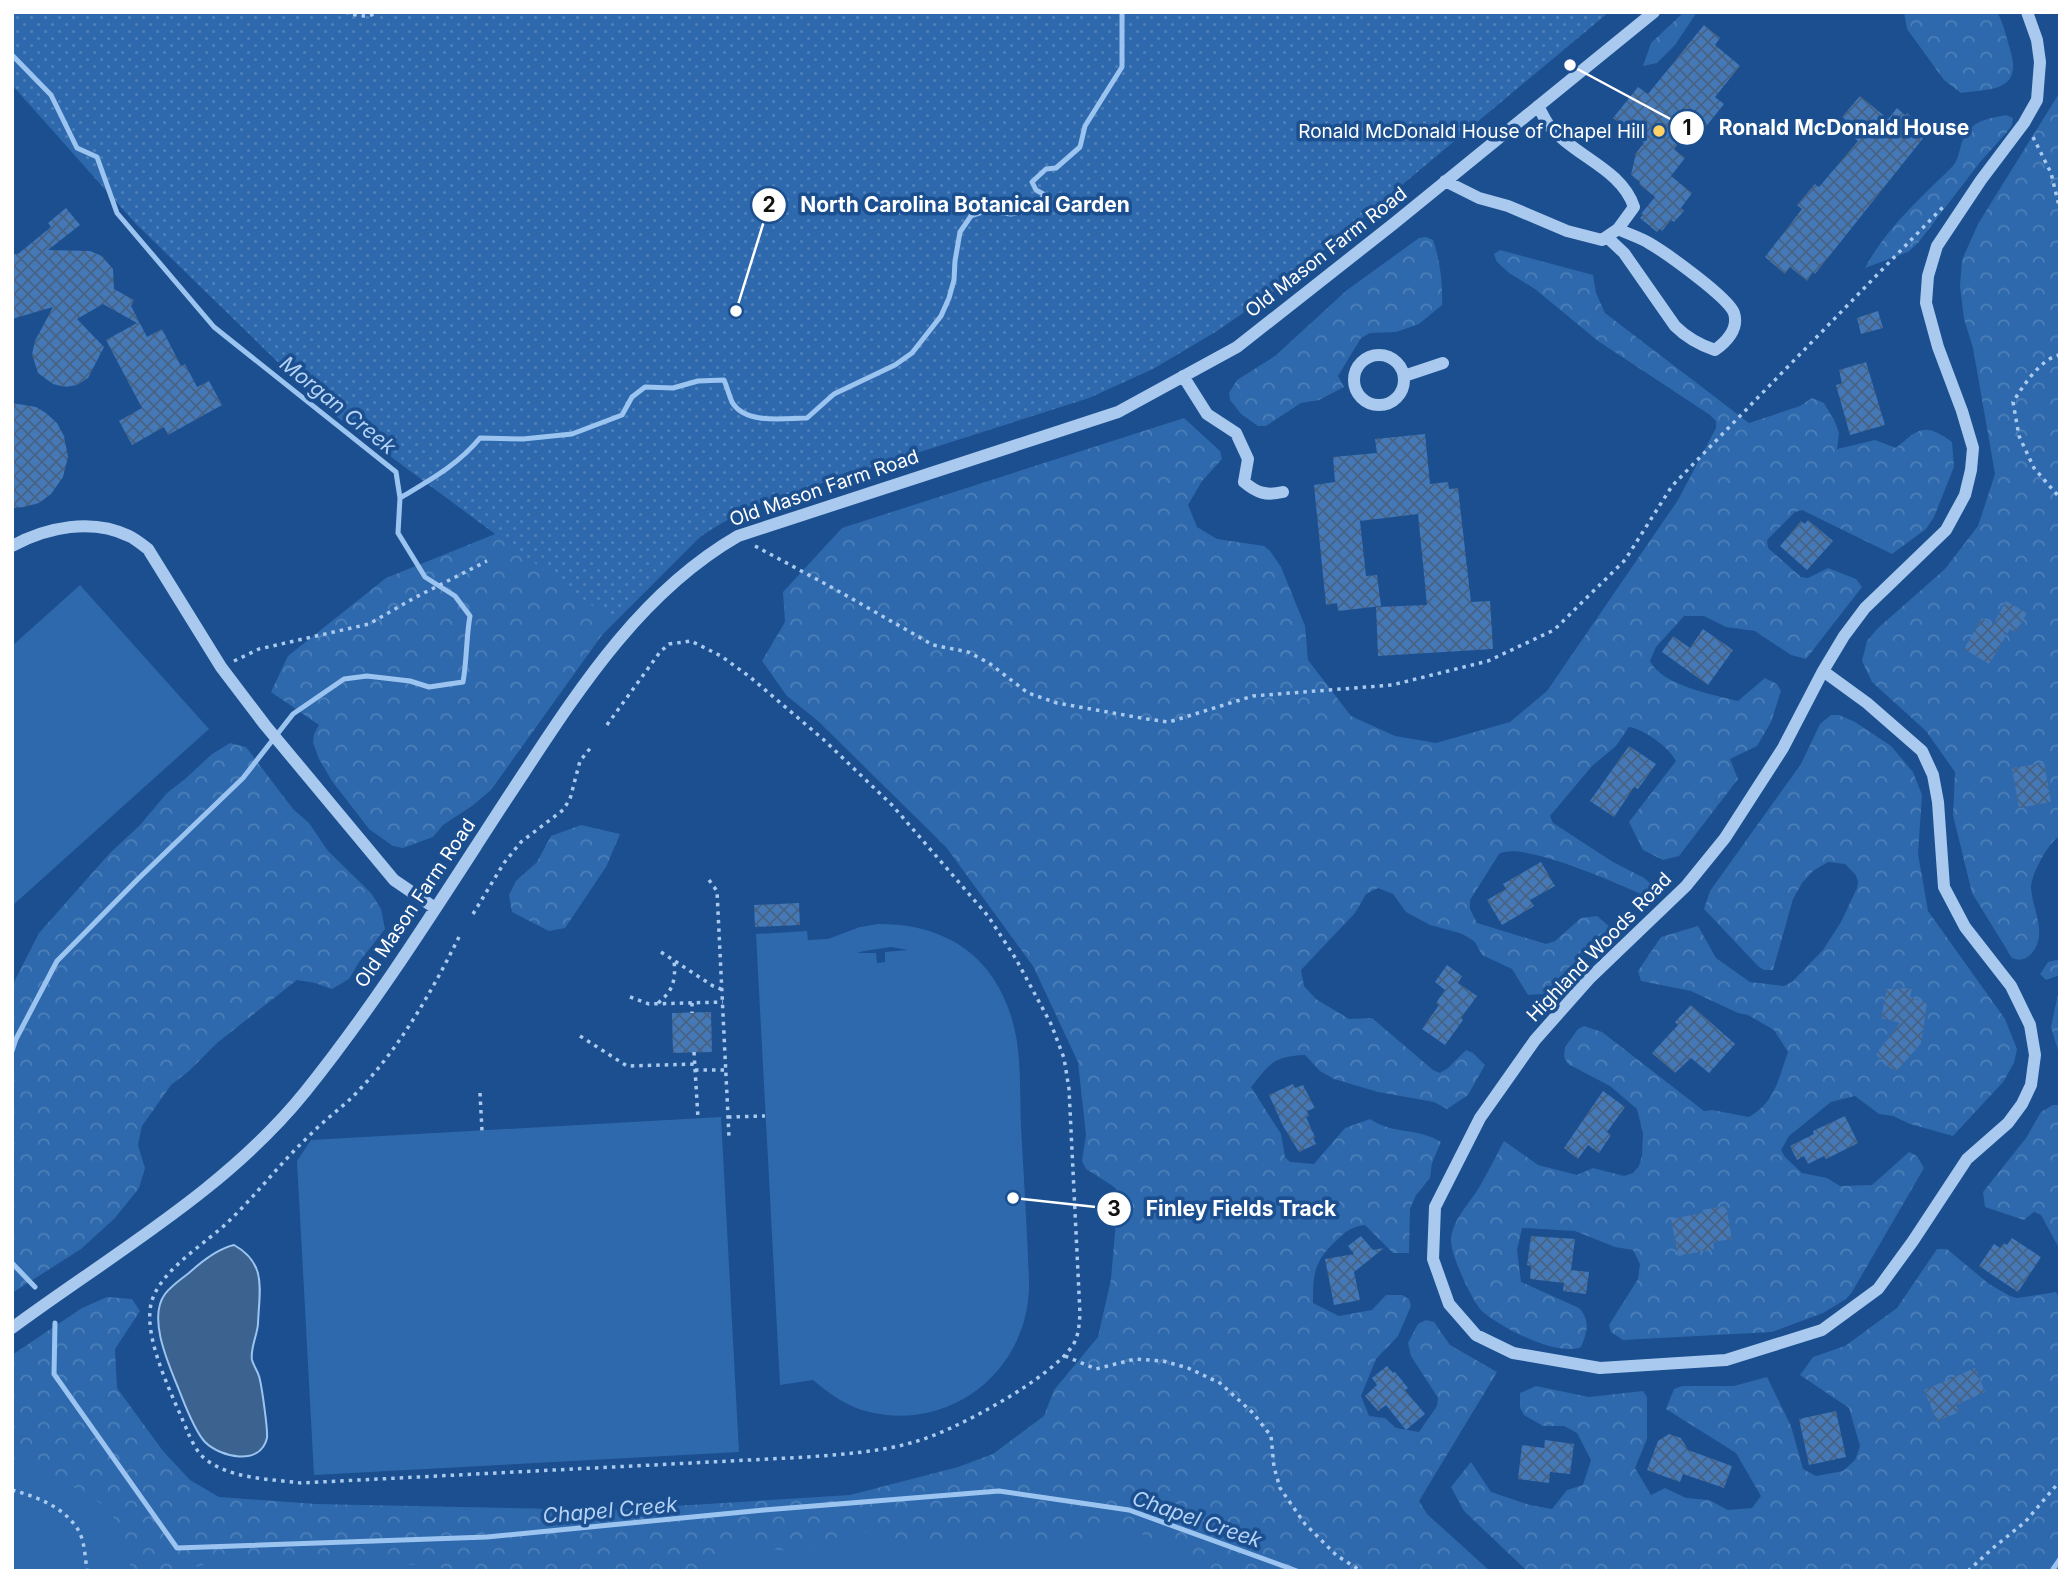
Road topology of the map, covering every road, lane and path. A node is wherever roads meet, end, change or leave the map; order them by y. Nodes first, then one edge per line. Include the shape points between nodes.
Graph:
1 (345, 12) edge
2 (377, 12) edge
3 (1654, 12) edge
4 (2028, 12) edge
5 (1538, 106) junction
6 (2024, 123) junction
7 (1445, 181) junction
8 (1948, 202) dead end
9 (2060, 210) edge
10 (1613, 233) junction
11 (2060, 355) edge
12 (1443, 363) dead end
13 (1183, 376) junction
14 (1404, 376) junction
15 (1283, 492) dead end
16 (2060, 498) edge
17 (738, 536) junction
18 (12, 546) edge
19 (487, 561) dead end
20 (221, 667) junction
21 (1823, 671) junction
22 (604, 729) dead end
23 (592, 746) dead end
24 (709, 880) dead end
25 (435, 908) junction
26 (473, 914) dead end
27 (459, 937) dead end
28 (661, 952) dead end
29 (673, 960) junction
30 (722, 989) junction
31 (630, 997) dead end
32 (723, 1002) junction
33 (692, 1003) junction
34 (656, 1004) junction
35 (692, 1013) dead end
36 (580, 1036) dead end
37 (694, 1052) dead end
38 (695, 1064) junction
39 (695, 1070) junction
40 (726, 1070) junction
41 (480, 1093) dead end
42 (728, 1116) junction
43 (765, 1116) dead end
44 (698, 1118) dead end
45 (482, 1130) dead end
46 (729, 1138) dead end
47 (12, 1328) edge
48 (1065, 1356) junction
49 (2060, 1481) edge
50 (12, 1490) edge
51 (87, 1571) edge
52 (1361, 1571) edge
53 (1968, 1571) edge

1 - 2 path via 360,16
3 - 5 street, Old Mason Farm Road
4 - 6 street, Highland Woods Road via 2040,62 2037,100
5 - 7 street, Old Mason Farm Road
5 - 10 street via 1552,129 1630,194 1634,207
6 - 9 path via 2051,173
6 - 21 street, Highland Woods Road via 1937,246 1928,276 1932,325 1973,448 1965,495 1946,530 1866,608
7 - 10 street via 1567,230 1602,240
7 - 13 street, Old Mason Farm Road via 1237,347
8 - 17 path via 1672,486 1625,560 1554,630 1488,660 1392,685 1253,696 1169,722 1147,719 1057,703 1028,693 989,663 968,652 933,645
10 - 10 street via 1648,243 1717,292 1734,313 1730,337 1715,350 1682,333
11 - 16 path via 2027,380 2013,402 2019,436 2034,468
12 - 14 street
13 - 15 street via 1207,414 1236,433 1248,459 1244,482 1268,496
13 - 17 street, Old Mason Farm Road via 1118,412
14 - 14 street via 1397,362 1375,355 1357,369 1354,385 1363,400 1380,405 1396,399
17 - 25 street, Old Mason Farm Road via 676,579 619,639 548,736
18 - 20 street via 32,536 78,526 129,536 148,549
19 - 20 path via 369,624 259,649
20 - 25 street via 394,880
21 - 21 street, Highland Woods Road via 1783,748 1725,838 1686,886 1589,979 1535,1040 1480,1118 1435,1207 1433,1259 1449,1304 1476,1335 1513,1353 1600,1368 1726,1360 1822,1331 1878,1289 1967,1159 2008,1123 2022,1104 2031,1085 2035,1055 2030,1025 2011,986 1965,927 1944,887 1938,802 1922,751
22 - 48 path via 660,653 669,644 691,641 750,677 824,740 892,805 988,916 1051,1024 1066,1068 1080,1314 1079,1331
23 - 26 path via 580,761 563,810 522,842
24 - 30 path via 717,891
25 - 47 street, Old Mason Farm Road via 336,1052 267,1133 174,1213
27 - 48 path via 426,1000 363,1086 311,1133 229,1221 177,1266 154,1294 149,1323 152,1343 189,1435 204,1458 232,1472 301,1483 882,1450 957,1427
28 - 29 path
29 - 30 path
29 - 34 path via 673,988
30 - 32 path
31 - 34 path
32 - 33 path
32 - 40 path
33 - 34 path
33 - 35 path
36 - 38 path via 627,1066
37 - 38 path
38 - 39 path
39 - 40 path
39 - 44 path
40 - 42 path
41 - 45 path
42 - 43 path
42 - 46 path
48 - 52 path via 1096,1369 1135,1359 1163,1361 1220,1383 1271,1436 1280,1488 1305,1524 1336,1555
49 - 53 path via 2025,1522
50 - 51 path via 58,1509 78,1529

